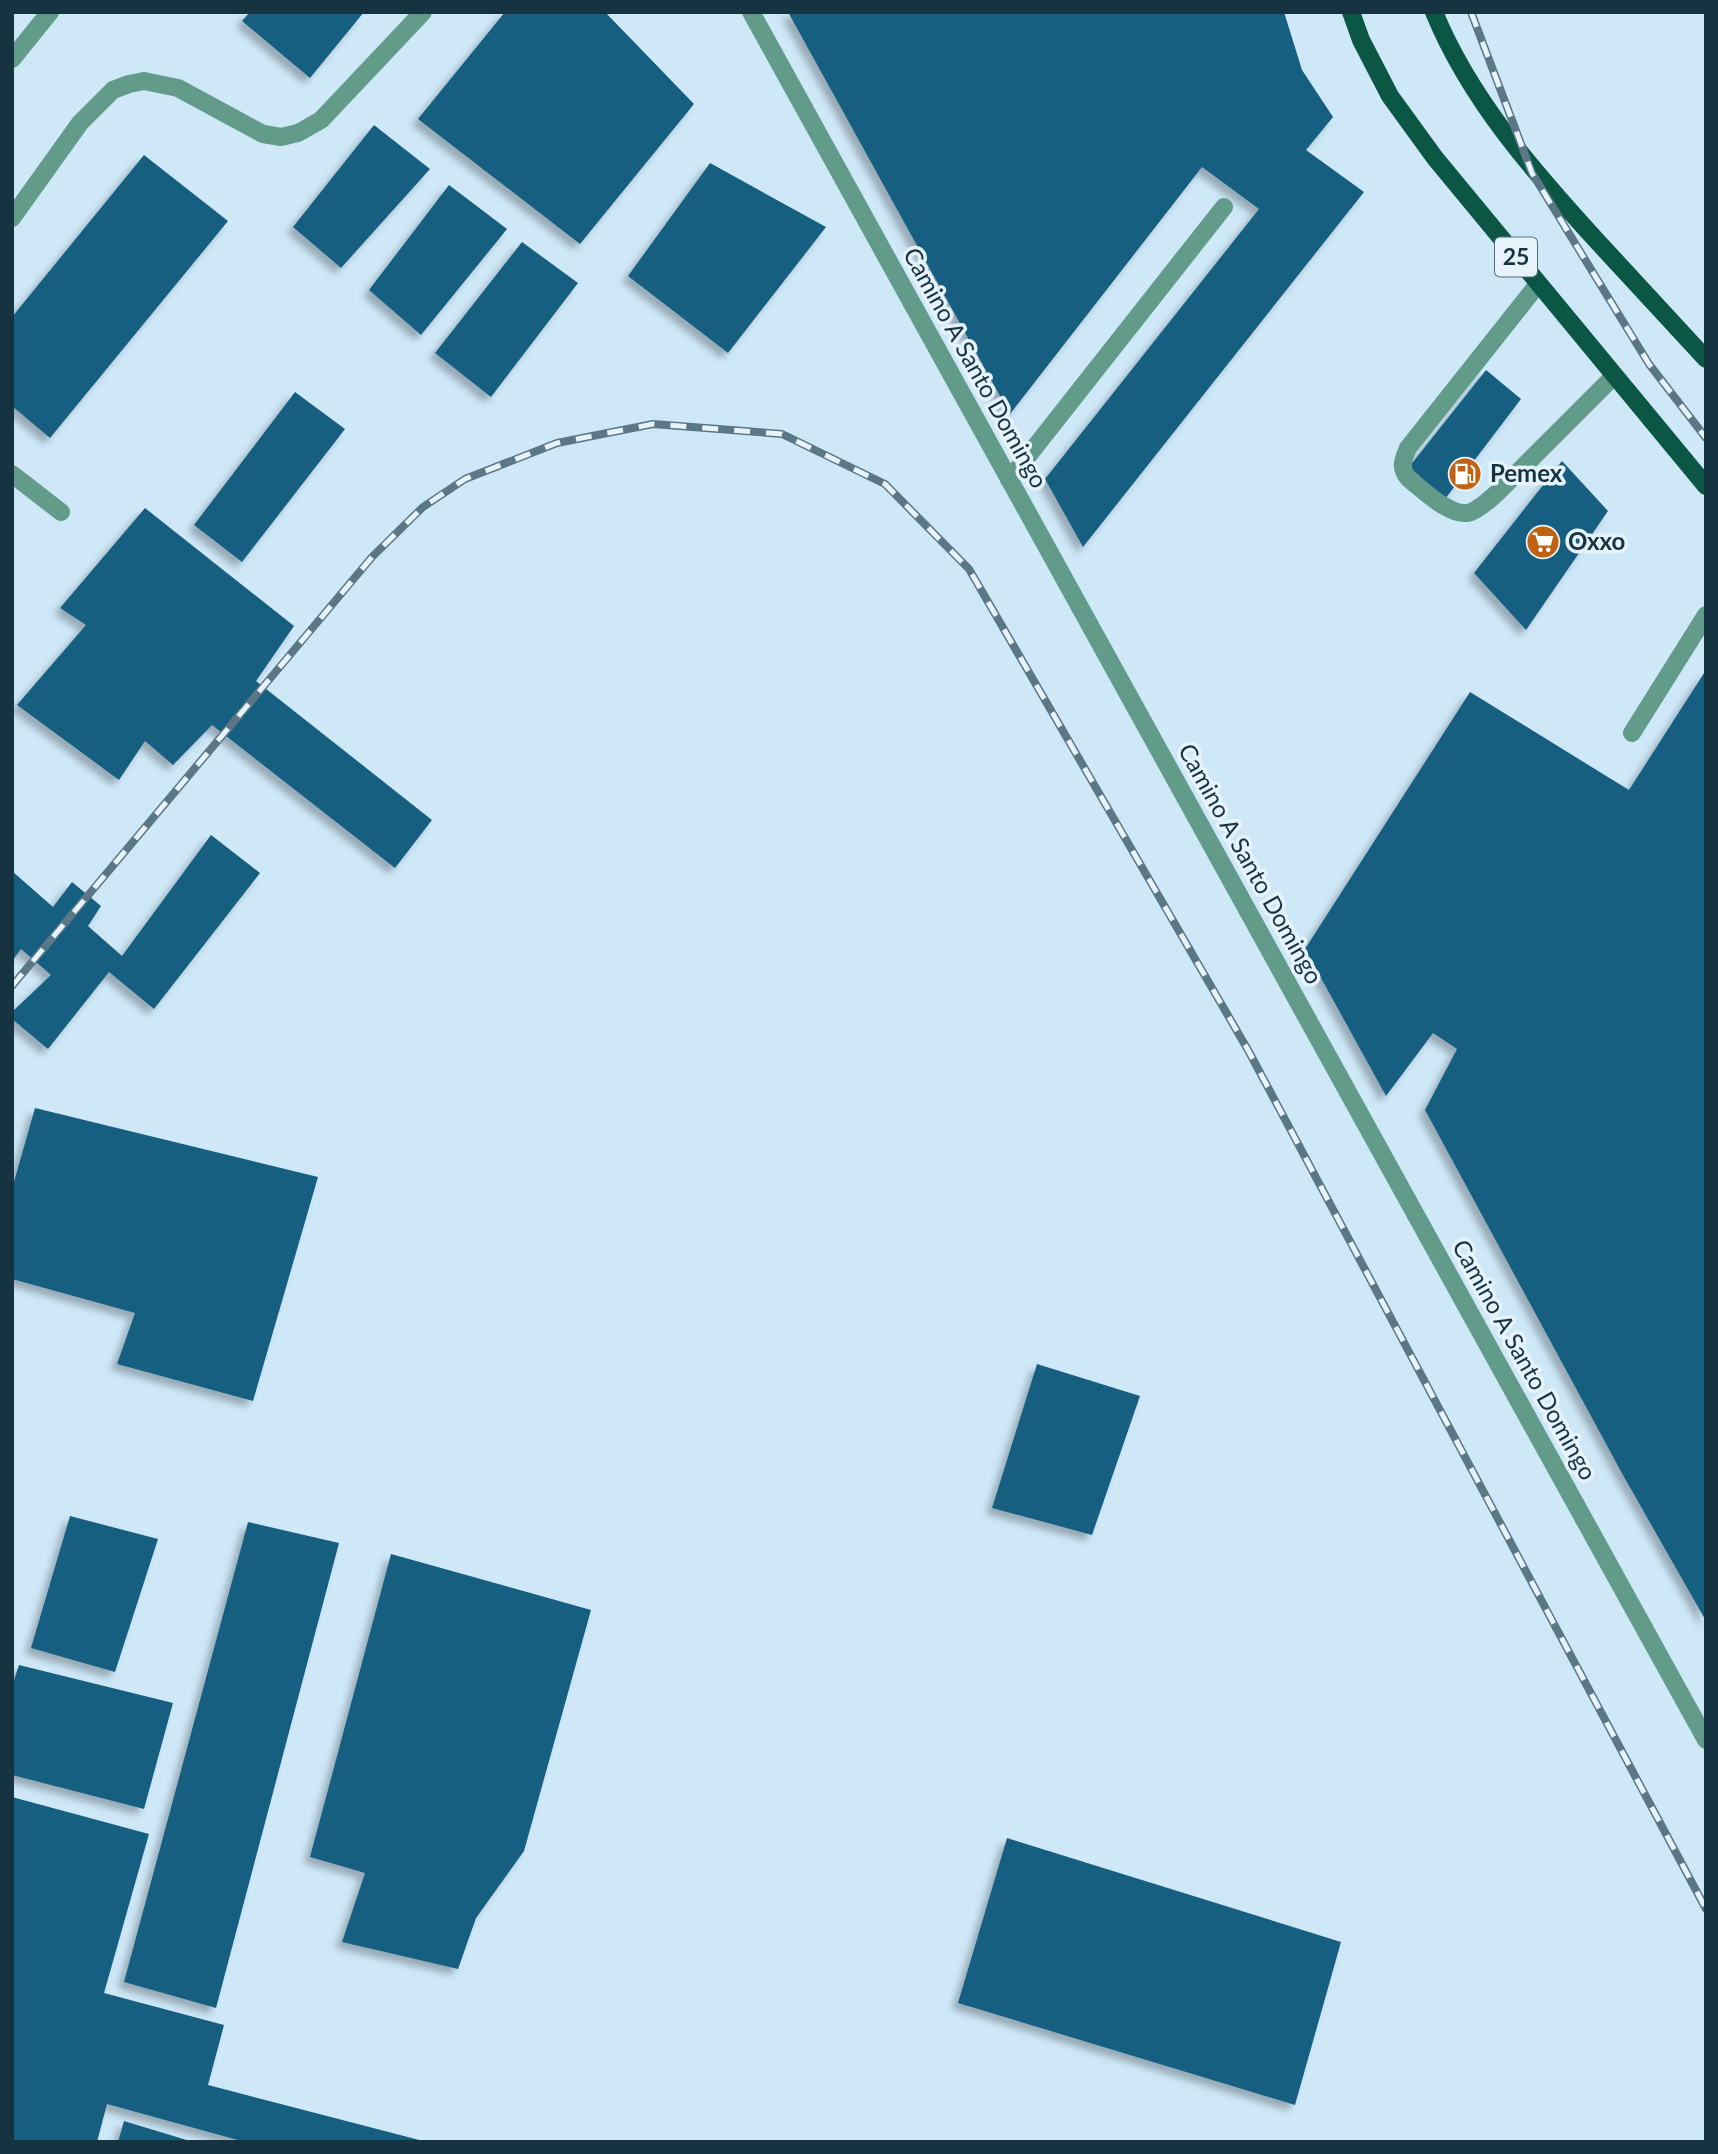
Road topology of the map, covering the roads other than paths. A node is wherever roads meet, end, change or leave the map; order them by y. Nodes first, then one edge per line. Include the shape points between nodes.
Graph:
1 (50, 12) edge
2 (423, 12) edge
3 (751, 12) edge
4 (1351, 12) edge
5 (1434, 12) edge
6 (12, 59) edge
7 (1224, 207) dead end
8 (12, 218) edge
9 (1538, 284) junction
10 (1706, 359) edge
11 (1614, 376) junction
12 (12, 474) edge
13 (1009, 480) junction
14 (1706, 486) edge
15 (61, 512) dead end
16 (1706, 615) edge
17 (1632, 733) dead end
18 (1706, 1740) edge

1 - 6 street
2 - 8 street via 321,120 298,133 281,137 263,134 178,88 144,81 113,90 80,123
3 - 13 street, Camino A Santo Domingo
4 - 9 main road, 25 via 1390,96 1435,159
5 - 10 main road via 1468,79 1502,130 1556,196
7 - 13 street
9 - 11 main road, 25
9 - 11 street via 1408,448 1403,472 1452,511 1471,512 1498,492
11 - 14 main road, 25
12 - 15 street
13 - 18 street, Camino A Santo Domingo
16 - 17 street

